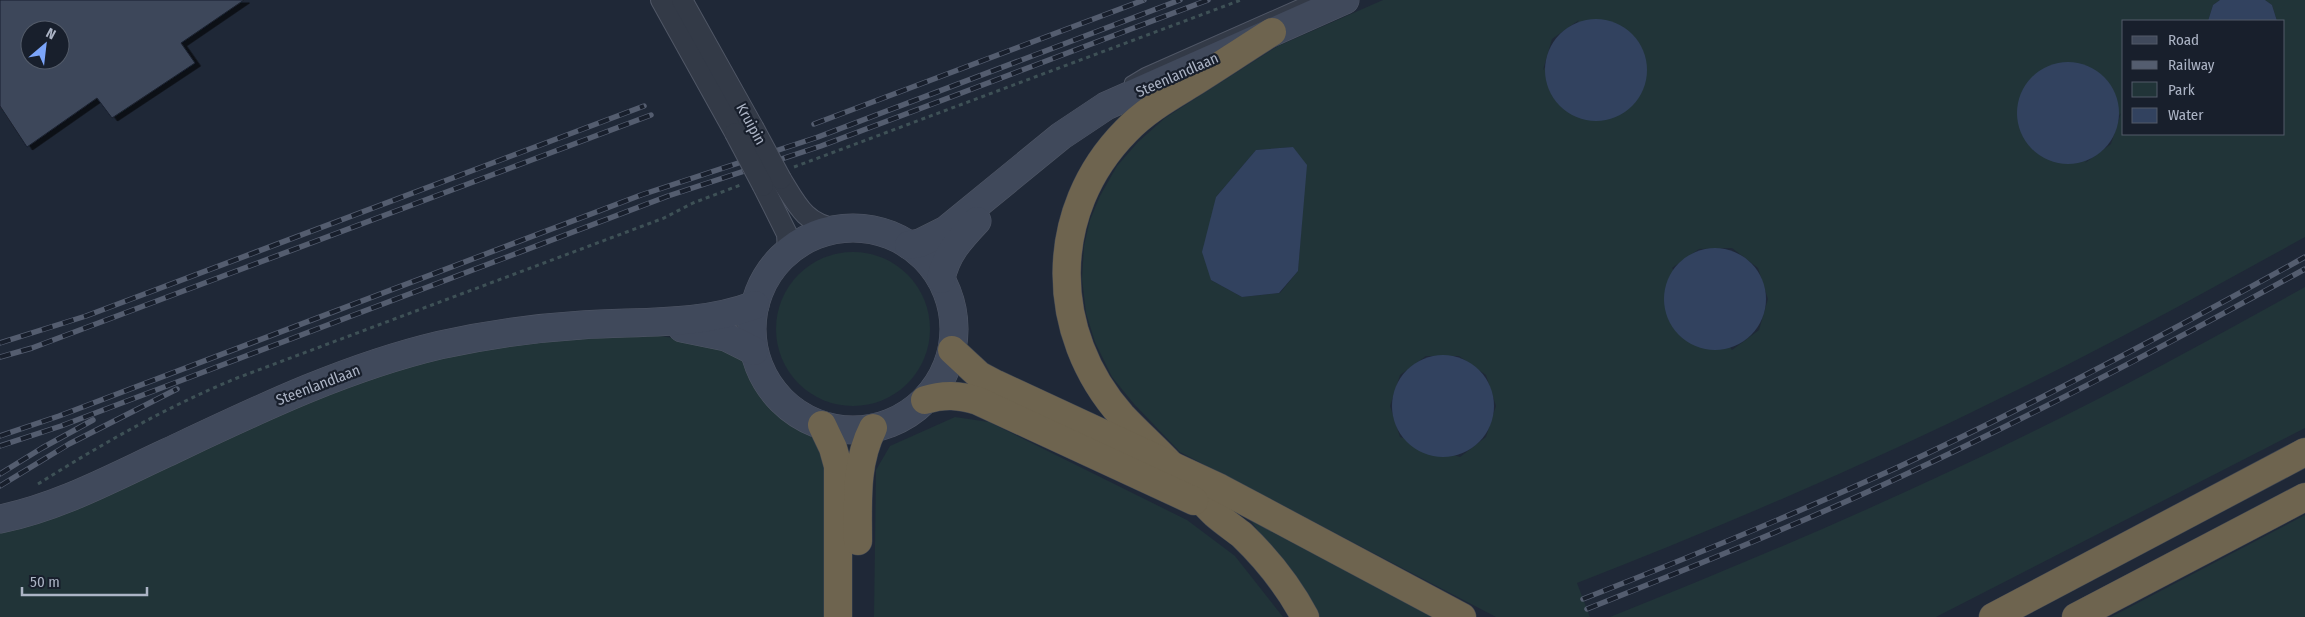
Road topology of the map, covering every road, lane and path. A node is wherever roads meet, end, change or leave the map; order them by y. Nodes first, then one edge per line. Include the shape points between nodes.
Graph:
1 (661, 0) edge
2 (682, 0) edge
3 (1241, 0) edge
4 (1310, 0) edge
5 (1345, 0) edge
6 (1272, 32) junction
7 (1075, 114) dead end
8 (744, 130) junction
9 (1046, 134) dead end
10 (1020, 170) junction
11 (770, 179) junction
12 (837, 229) junction
13 (909, 245) junction
14 (788, 251) junction
15 (941, 279) junction
16 (755, 305) junction
17 (656, 324) junction
18 (952, 350) junction
19 (754, 351) junction
20 (925, 400) junction
21 (822, 425) junction
22 (873, 428) junction
23 (2305, 452) edge
24 (1169, 463) junction
25 (37, 485) dead end
26 (2305, 496) edge
27 (1214, 513) junction
28 (0, 520) edge
29 (838, 617) edge
30 (857, 617) edge
31 (1305, 617) edge
32 (1462, 617) edge
33 (1993, 617) edge
34 (2076, 617) edge

1 - 8 street, Kruipin
2 - 8 street, Kruipin
3 - 11 path
4 - 7 lane via 1145,73
5 - 6 main road, Steenlandlaan
6 - 10 main road, Steenlandlaan via 1106,106 1061,136
6 - 24 highway via 1155,105 1126,131 1104,156 1086,188 1068,243 1066,279 1070,316 1079,348 1098,386
8 - 11 street, bridge
9 - 10 lane
10 - 13 main road, Steenlandlaan via 946,230
10 - 15 main road, Steenlandlaan via 960,238 946,261
11 - 12 street via 805,216 818,224
11 - 14 street via 787,234
11 - 25 path via 700,200 664,218 195,395 106,442
12 - 13 main road via 874,230
12 - 14 main road via 820,233
13 - 15 main road via 927,260
14 - 16 main road via 762,284
15 - 18 main road via 952,310
16 - 17 main road, Steenlandlaan via 724,314
16 - 19 main road
17 - 19 main road, Steenlandlaan via 717,334
17 - 28 main road, Steenlandlaan via 582,324 515,332 440,345 345,373 262,407 86,490 42,508
18 - 20 main road via 942,377
18 - 24 highway via 979,375 996,384
19 - 21 main road via 776,394 803,417
20 - 22 main road via 901,418
20 - 27 highway via 952,395 978,401 1174,490
21 - 22 main road via 856,430
21 - 29 highway via 838,466
22 - 30 highway via 861,463 858,485
23 - 33 highway
24 - 27 highway
24 - 32 highway
26 - 34 highway
27 - 31 highway via 1262,557 1286,585

